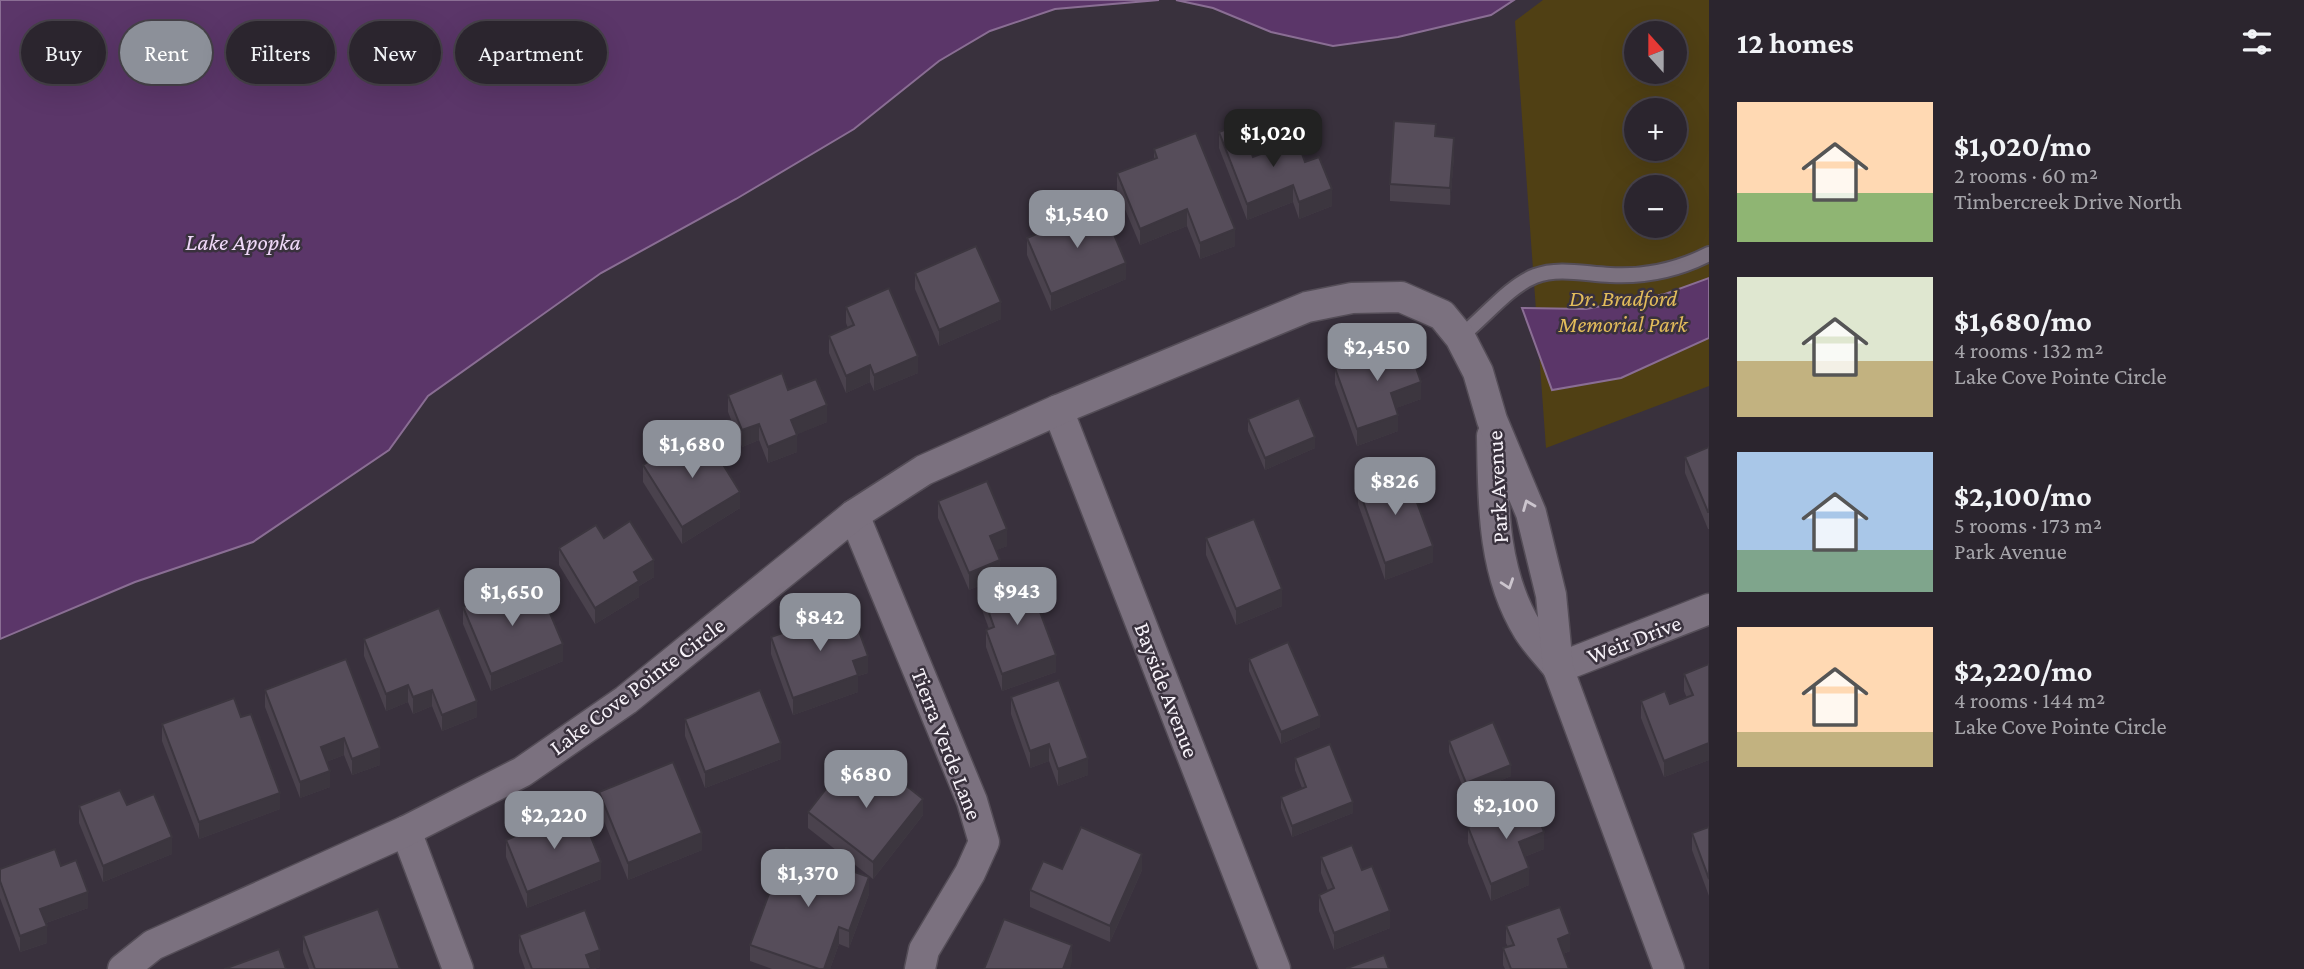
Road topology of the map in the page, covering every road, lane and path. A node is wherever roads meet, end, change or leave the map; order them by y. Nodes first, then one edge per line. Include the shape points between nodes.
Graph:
1 (1709, 254) edge
2 (1460, 337) junction
3 (1058, 411) junction
4 (1492, 420) junction
5 (855, 515) junction
6 (1709, 609) edge
7 (1558, 668) junction
8 (406, 831) junction
9 (123, 969) edge
10 (458, 969) edge
11 (920, 969) edge
12 (1275, 969) edge
13 (1669, 969) edge

1 - 2 lane via 1636,276 1575,271 1534,276
2 - 3 street, Lake Cove Pointe Circle via 1442,315 1401,297 1352,298 1307,307
2 - 4 street, Lake Cove Pointe Circle via 1478,372
3 - 5 street, Lake Cove Pointe Circle via 923,470
3 - 12 street, Bayside Avenue
7 -> 4 street, Park Avenue via 1551,594 1531,513
4 -> 7 street, Park Avenue via 1494,512 1506,582 1528,630
5 - 8 street, Lake Cove Pointe Circle via 626,700 522,772
5 - 11 street, Tierra Verde Lane via 972,801 984,842 924,950
6 - 7 street, Weir Drive
7 - 13 street, Park Avenue
8 - 9 street, Lake Cove Pointe Circle via 153,945
8 - 10 street

